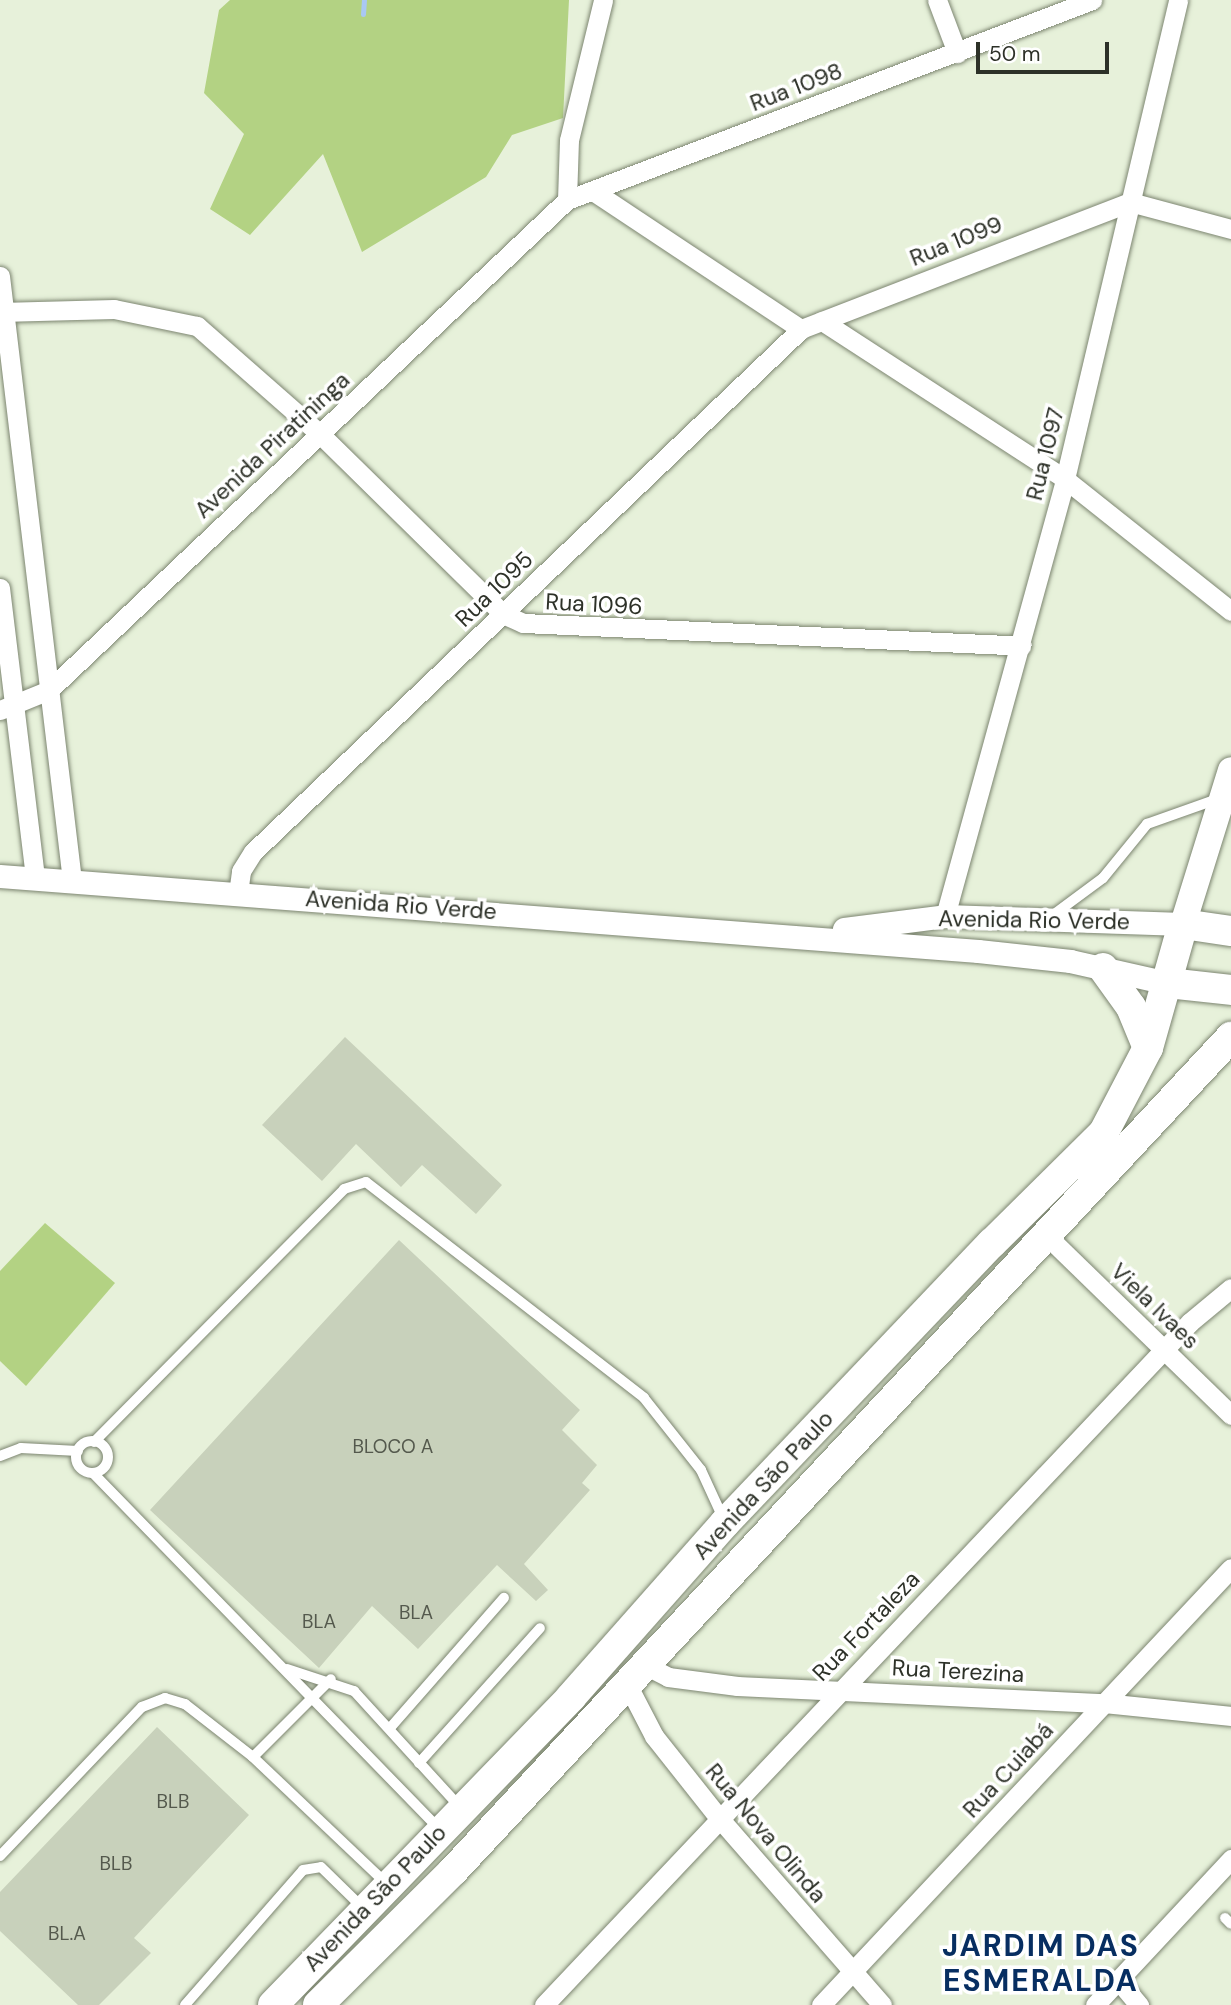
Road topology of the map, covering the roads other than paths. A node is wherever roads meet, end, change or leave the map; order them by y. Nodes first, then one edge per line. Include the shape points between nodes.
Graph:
1 (603, 0) edge
2 (937, 0) edge
3 (1092, 0) edge
4 (1178, 0) edge
5 (957, 53) junction
6 (593, 191) junction
7 (567, 200) junction
8 (1130, 202) junction
9 (1231, 229) edge
10 (530, 237) joint
11 (0, 276) edge
12 (2, 312) edge
13 (822, 321) junction
14 (801, 329) junction
15 (320, 434) junction
16 (1065, 479) junction
17 (0, 588) edge
18 (1231, 611) edge
19 (503, 614) junction
20 (1021, 646) junction
21 (49, 690) junction
22 (7, 709) edge
23 (1231, 770) edge
24 (1224, 796) junction
25 (0, 876) edge
26 (35, 879) junction
27 (72, 881) junction
28 (238, 893) junction
29 (945, 916) junction
30 (1049, 918) junction
31 (1183, 924) junction
32 (1231, 931) edge
33 (803, 935) junction
34 (1103, 968) junction
35 (1168, 983) junction
36 (1231, 990) edge
37 (1231, 1037) edge
38 (1148, 1048) junction
39 (1231, 1069) edge
40 (1189, 1078) junction
41 (1044, 1233) junction
42 (1231, 1288) edge
43 (1164, 1349) junction
44 (1231, 1415) edge
45 (94, 1442) junction
46 (78, 1451) junction
47 (0, 1456) edge
48 (93, 1473) junction
49 (725, 1523) junction
50 (1231, 1568) edge
51 (504, 1598) dead end
52 (651, 1607) junction
53 (540, 1628) dead end
54 (287, 1669) junction
55 (634, 1673) junction
56 (331, 1679) junction
57 (839, 1690) junction
58 (311, 1698) junction
59 (571, 1698) junction
60 (1104, 1703) junction
61 (1231, 1716) edge
62 (390, 1728) junction
63 (559, 1751) junction
64 (253, 1757) junction
65 (419, 1763) junction
66 (461, 1808) junction
67 (719, 1818) junction
68 (440, 1830) junction
69 (0, 1856) edge
70 (1231, 1859) edge
71 (386, 1884) junction
72 (363, 1908) junction
73 (853, 1971) junction
74 (1118, 1980) junction
75 (185, 2005) edge
76 (273, 2005) edge
77 (318, 2005) edge
78 (544, 2005) edge
79 (821, 2005) edge
80 (882, 2005) edge
81 (1095, 2005) edge
82 (1139, 2005) edge

1 - 7 street via 569,140
2 - 5 street
3 - 5 street, Rua 1098
4 - 8 street, Rua 1097
5 - 6 street, Rua 1098
6 - 7 street, Rua 1098
6 - 14 street
7 - 10 street, Rua 1098
8 - 9 street
8 - 13 street, Rua 1099
8 - 16 street, Rua 1097
10 - 15 street, Avenida Piratininga
11 - 12 street
12 - 15 street, Rua 1096 via 114,309 197,326
12 - 21 street
13 - 14 street, Rua 1099
13 - 16 street
14 - 19 street, Rua 1095
15 - 19 street, Rua 1096
15 - 21 street, Avenida Piratininga
16 - 18 street
16 - 20 street, Rua 1097
17 - 22 street
19 - 20 street, Rua 1096 via 550,629
19 - 28 street, Rua 1095 via 253,852 241,871
20 - 29 street, Rua 1097
21 - 22 street, Avenida Piratininga
21 - 27 street
22 - 26 street
23 - 24 main road
24 - 30 lane via 1147,824 1103,878
24 - 31 main road
25 - 26 street, Avenida Rio Verde
26 - 27 street, Avenida Rio Verde
27 - 28 street, Avenida Rio Verde
28 - 33 street, Avenida Rio Verde
29 - 30 street, Avenida Rio Verde
29 - 33 street, Avenida Rio Verde
30 - 31 street, Avenida Rio Verde
31 - 32 main road
31 - 35 main road, Avenida São Paulo
33 - 34 street, Avenida Rio Verde
34 - 35 street, Avenida Rio Verde
34 - 38 main road via 1131,1007
35 - 36 main road
35 - 38 main road, Avenida São Paulo
37 - 40 main road, Avenida São Paulo
38 - 49 main road, Avenida São Paulo via 1104,1132
39 - 40 main road
40 - 41 main road, Avenida São Paulo
41 - 43 street, Viela Ivaes
41 - 55 main road, Avenida São Paulo
42 - 43 street, Rua Fortaleza
43 - 44 street, Viela Ivaes
43 - 57 street, Rua Fortaleza
45 - 46 lane
45 - 48 lane via 108,1458
45 - 49 lane via 344,1189 366,1182 644,1398 701,1470
46 - 47 lane via 21,1448
46 - 48 lane via 78,1464
48 - 54 lane
49 - 52 main road, Avenida São Paulo
50 - 60 street, Rua Cuiabá
51 - 62 lane
52 - 55 main road via 624,1658
52 - 59 main road, Avenida São Paulo
53 - 65 lane
54 - 56 lane
54 - 58 lane
55 - 57 street, Rua Terezina via 692,1682
55 - 63 main road, Avenida São Paulo
55 - 67 street, Rua Nova Olinda via 654,1736
56 - 58 lane
56 - 62 lane via 354,1691
57 - 60 street, Rua Terezina
57 - 67 street, Rua Fortaleza
58 - 64 lane
58 - 68 lane
59 - 63 main road via 579,1710
59 - 66 main road, Avenida São Paulo
60 - 61 street, Rua Terezina
60 - 73 street, Rua Cuiabá
62 - 65 lane
63 - 77 main road, Avenida São Paulo via 453,1871
64 - 69 lane via 185,1704 154,1701
64 - 71 lane
65 - 66 lane
66 - 68 main road, Avenida São Paulo
67 - 73 street, Rua Nova Olinda
67 - 78 street, Rua Fortaleza
68 - 71 main road, Avenida São Paulo
70 - 74 street
71 - 72 main road, Avenida São Paulo
72 - 75 lane via 321,1867 303,1870
72 - 76 main road, Avenida São Paulo
73 - 79 street, Rua Cuiabá
73 - 80 street, Rua Nova Olinda
74 - 81 street
74 - 82 street

